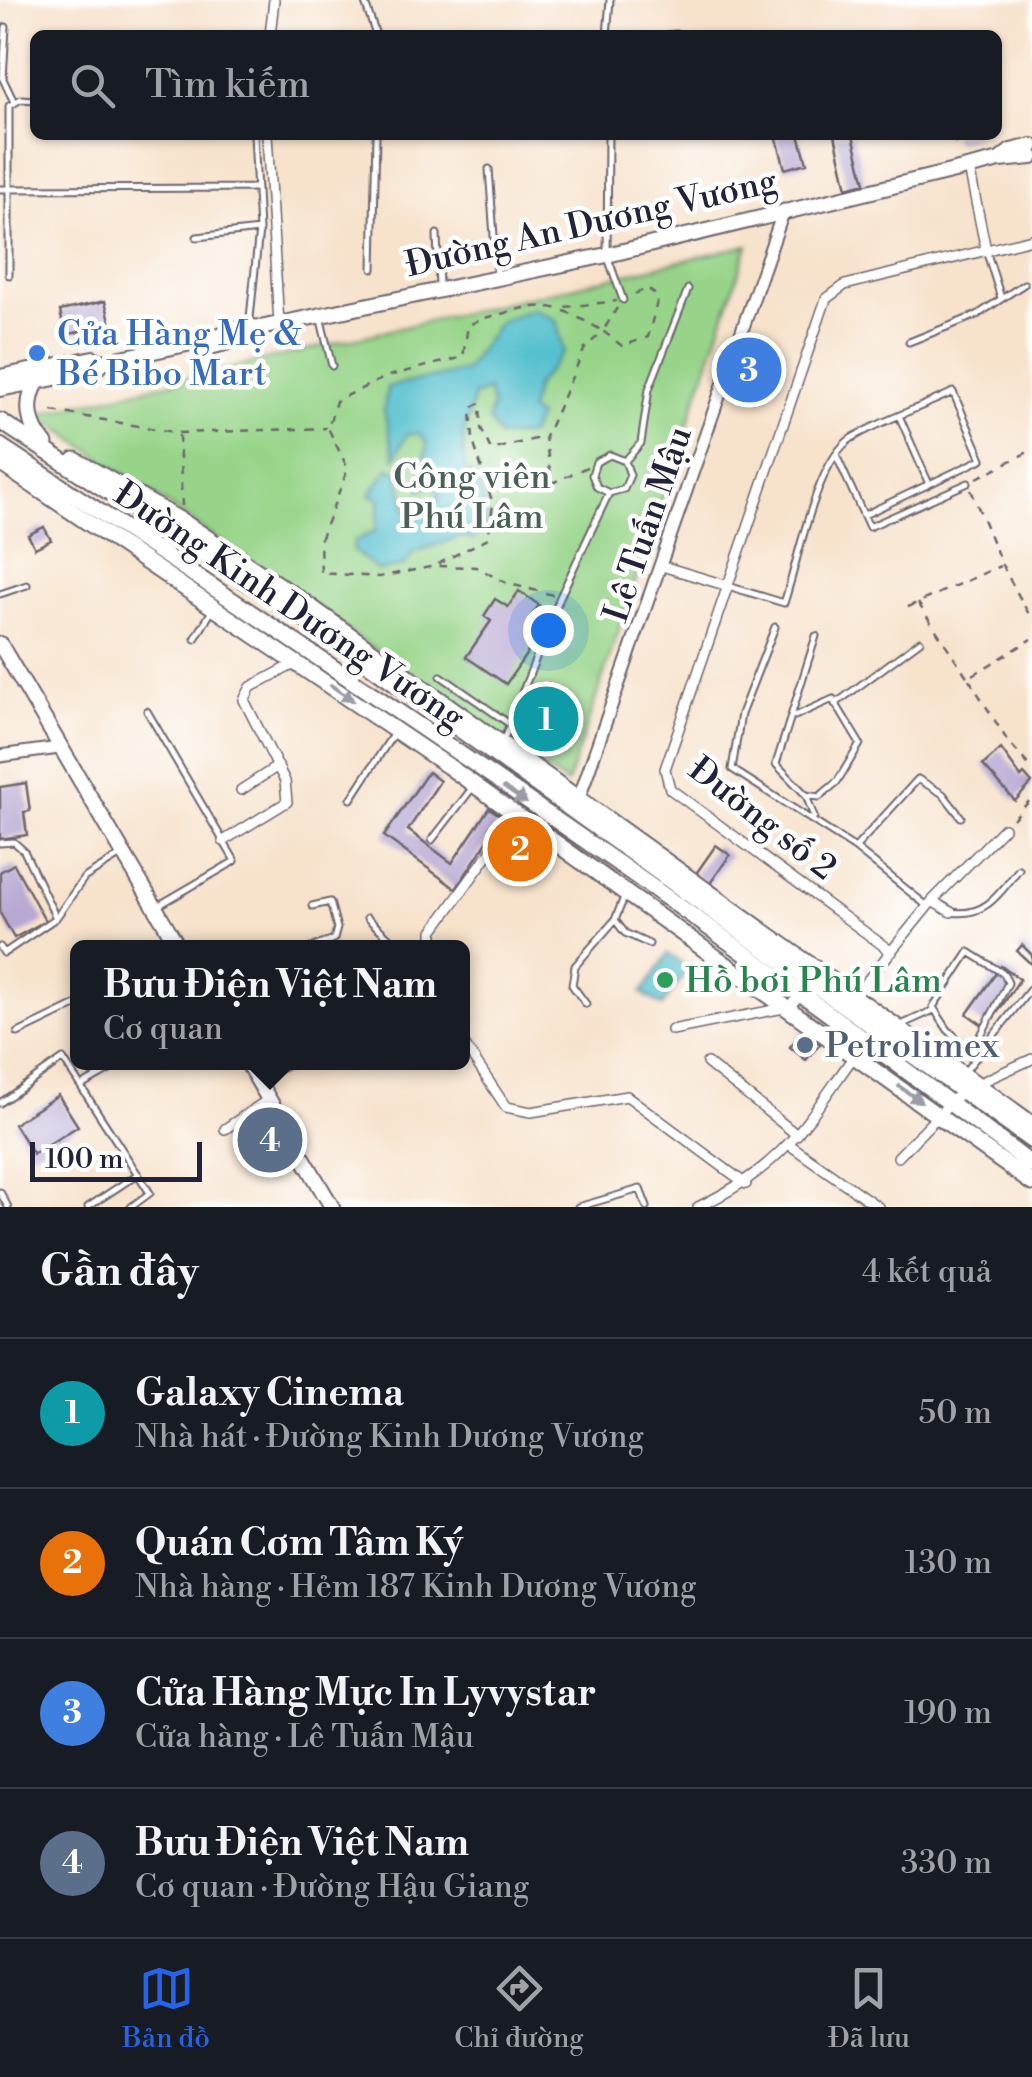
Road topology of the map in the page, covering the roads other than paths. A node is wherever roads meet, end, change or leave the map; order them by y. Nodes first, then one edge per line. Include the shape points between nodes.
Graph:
1 (274, 0) edge
2 (364, 0) edge
3 (610, 0) edge
4 (6, 27) dead end
5 (271, 30) edge
6 (374, 30) edge
7 (607, 30) edge
8 (30, 100) edge
9 (14, 102) junction
10 (254, 140) edge
11 (267, 140) edge
12 (376, 140) edge
13 (608, 140) edge
14 (1032, 146) edge
15 (1032, 157) edge
16 (1000, 160) junction
17 (969, 168) junction
18 (490, 169) dead end
19 (256, 188) junction
20 (4, 189) edge
21 (784, 210) junction
22 (258, 230) junction
23 (437, 234) dead end
24 (197, 238) dead end
25 (1032, 240) edge
26 (986, 250) junction
27 (606, 255) junction
28 (373, 269) dead end
29 (9, 274) dead end
30 (497, 276) junction
31 (1024, 284) dead end
32 (440, 288) junction
33 (688, 288) dead end
34 (1002, 298) junction
35 (623, 300) road end
36 (319, 314) junction
37 (252, 324) junction
38 (280, 324) junction
39 (909, 342) dead end
40 (103, 362) junction
41 (332, 366) dead end
42 (0, 377) edge
43 (37, 382) junction
44 (0, 389) edge
45 (900, 418) junction
46 (0, 421) edge
47 (0, 446) edge
48 (836, 454) junction
49 (62, 461) junction
50 (625, 462) junction
51 (0, 463) edge
52 (968, 482) road end
53 (929, 484) junction
54 (610, 493) junction
55 (864, 515) junction
56 (662, 566) junction
57 (27, 584) dead end
58 (728, 586) junction
59 (0, 594) edge
60 (215, 606) junction
61 (775, 627) dead end
62 (816, 636) dead end
63 (195, 639) dead end
64 (920, 642) dead end
65 (0, 644) edge
66 (299, 662) junction
67 (441, 676) dead end
68 (836, 704) junction
69 (147, 711) dead end
70 (794, 716) junction
71 (511, 725) junction
72 (396, 730) junction
73 (59, 748) junction
74 (498, 748) junction
75 (0, 756) edge
76 (278, 766) junction
77 (478, 779) junction
78 (240, 790) dead end
79 (806, 794) junction
80 (351, 799) dead end
81 (576, 805) junction
82 (516, 816) junction
83 (961, 816) dead end
84 (814, 819) junction
85 (1004, 828) road end
86 (543, 835) junction
87 (432, 840) dead end
88 (222, 841) junction
89 (0, 842) edge
90 (855, 848) junction
91 (124, 853) junction
92 (522, 864) dead end
93 (1019, 869) dead end
94 (626, 893) junction
95 (930, 904) junction
96 (312, 906) dead end
97 (156, 907) junction
98 (951, 912) joint
99 (56, 918) junction
100 (367, 918) dead end
101 (615, 920) junction
102 (171, 940) edge
103 (331, 940) edge
104 (391, 940) edge
105 (434, 940) edge
106 (648, 944) dead end
107 (0, 946) edge
108 (892, 952) junction
109 (1032, 987) edge
110 (794, 1001) junction
111 (850, 1003) junction
112 (586, 1004) dead end
113 (70, 1008) edge
114 (934, 1010) junction
115 (820, 1028) junction
116 (894, 1028) junction
117 (672, 1030) dead end
118 (18, 1034) dead end
119 (470, 1054) edge
120 (976, 1055) junction
121 (854, 1056) junction
122 (1032, 1059) edge
123 (707, 1063) dead end
124 (70, 1070) edge
125 (70, 1070) edge
126 (110, 1070) edge
127 (252, 1070) edge
128 (278, 1070) edge
129 (258, 1081) junction
130 (82, 1086) junction
131 (963, 1087) junction
132 (269, 1099) junction
133 (0, 1102) edge
134 (937, 1114) junction
135 (1032, 1124) edge
136 (225, 1130) dead end
137 (797, 1135) junction
138 (1032, 1141) edge
139 (790, 1145) junction
140 (898, 1157) dead end
141 (1032, 1165) edge
142 (138, 1174) junction
143 (312, 1178) junction
144 (1032, 1182) edge
145 (746, 1184) junction
146 (0, 1192) edge
147 (8, 1207) edge
148 (88, 1207) edge
149 (131, 1207) edge
150 (324, 1207) edge
151 (332, 1207) edge
152 (578, 1207) edge
153 (647, 1207) edge
154 (698, 1207) edge
155 (878, 1207) edge

1 - 5 street
2 - 6 lane
3 - 7 lane
4 - 9 lane via 4,79
8 - 9 lane
9 - 20 lane
10 - 19 lane
11 - 38 street
12 - 28 lane
13 - 27 lane
14 - 16 main road, Đường An Dương Vương
15 - 16 main road, Đường An Dương Vương
16 - 17 main road, Đường An Dương Vương
17 - 21 main road, Đường An Dương Vương
17 - 26 street
18 - 30 lane
19 - 20 lane
19 - 22 lane
20 - 29 lane
21 - 27 main road, Đường An Dương Vương
21 - 56 street, Lê Tuấn Mậu
22 - 24 lane
22 - 37 lane
23 - 32 lane
25 - 26 street, Đường số 2
26 - 34 lane
26 - 58 street, Đường số 2 via 845,286 826,299
27 - 30 main road, Đường An Dương Vương
27 - 35 lane
30 - 32 main road, Đường An Dương Vương
31 - 34 lane
32 - 36 main road, Đường An Dương Vương
33 - 50 lane via 649,389 641,444
34 - 39 lane
36 - 38 main road, Đường An Dương Vương
36 - 41 lane
37 - 38 main road, Đường An Dương Vương
37 - 40 main road, Đường An Dương Vương
40 - 42 main road, Đường An Dương Vương via 92,358
40 - 43 main road, Đường An Dương Vương via 95,370
43 - 44 main road, Đường An Dương Vương
43 - 49 main road via 30,397 32,424
45 - 48 lane via 850,439
45 - 53 lane
45 - 53 lane via 952,392 982,459
46 - 49 main road, Đường Kinh Dương Vương
47 - 77 main road, Đường Kinh Dương Vương
48 - 55 lane
48 - 58 lane via 810,510 784,603
49 - 74 main road, Đường Kinh Dương Vương
49 - 74 main road, Đường Kinh Dương Vương via 81,461 183,522
50 - 54 lane via 630,476 624,489
50 - 54 lane via 610,455 596,462 592,475
51 - 60 main road, Đường Kinh Dương Vương
52 - 55 lane via 869,526
53 - 55 lane
54 - 71 lane via 560,597
56 - 58 street
56 - 81 street, Lê Tuấn Mậu
57 - 59 lane
58 - 108 street, Đường số 2 via 664,780
60 - 63 lane
60 - 66 main road, Đường Kinh Dương Vương
61 - 84 lane via 740,714 732,769
62 - 70 lane
64 - 68 lane
65 - 73 main road
66 -> 72 main road, Đường Kinh Dương Vương
66 - 76 street via 251,687 244,700
67 - 71 lane
68 - 70 lane via 833,699
68 - 79 lane via 860,744 830,791
69 - 88 lane
70 - 79 lane via 776,764
71 - 74 lane
72 - 77 main road, Đường Kinh Dương Vương
72 - 80 lane
73 - 75 street
73 - 91 main road
74 - 77 main road
74 - 81 main road, Đường Kinh Dương Vương
76 - 78 street
76 - 88 street via 287,802
77 - 82 main road, Đường Kinh Dương Vương
77 - 87 lane
77 -> 110 main road, Đường Kinh Dương Vương
79 - 84 lane
81 - 111 main road, Đường Kinh Dương Vương
82 - 86 main road, Đường Kinh Dương Vương
82 - 105 street via 433,930
83 - 90 lane via 943,794 918,780
84 - 90 lane
85 - 95 street
86 - 92 lane
86 - 94 main road, Đường Kinh Dương Vương
88 - 97 lane via 235,861
89 - 99 lane via 24,851
90 - 95 lane
91 - 97 main road
91 - 99 lane via 84,878
93 - 98 lane via 994,901 968,915
94 - 101 lane
94 - 110 main road, Đường Kinh Dương Vương
95 - 98 street
95 - 108 street
96 - 103 lane via 330,902 338,928
97 - 102 main road
99 - 107 lane via 4,953
100 - 104 lane
101 - 106 lane
101 - 112 lane via 575,966 572,986
108 - 111 street
109 - 120 lane
110 - 115 main road, Đường Kinh Dương Vương
110 - 117 street
111 - 116 main road, Đường Kinh Dương Vương
111 - 131 main road, Đường Kinh Dương Vương
113 - 118 lane
114 - 116 lane
114 - 120 lane
114 - 120 lane via 969,952 1004,974 1008,990
115 - 121 main road, Đường Kinh Dương Vương
115 - 131 main road, Đường Kinh Dương Vương
116 - 131 main road, Đường Kinh Dương Vương
119 - 145 street via 499,1102 514,1110 627,1096
120 - 131 lane
121 -> 134 main road, Đường Kinh Dương Vương
121 - 137 street
122 - 131 street
123 - 137 street
124 - 130 lane
125 - 133 lane via 63,1060
126 - 130 lane
127 - 129 main road
128 - 129 lane
129 - 132 main road
130 - 142 lane
131 - 134 street
131 - 135 main road, Đường Kinh Dương Vương
131 - 138 main road, Đường Kinh Dương Vương
131 - 141 main road, Đường Kinh Dương Vương
132 - 136 street
132 - 143 main road
134 - 140 street
134 - 144 main road, Đường Kinh Dương Vương
137 - 139 street
139 - 145 street
139 - 155 street
142 - 148 lane
142 - 149 lane via 150,1193
143 - 150 main road
143 - 151 main road
145 - 154 street
146 - 147 lane
152 - 153 lane via 640,1189

